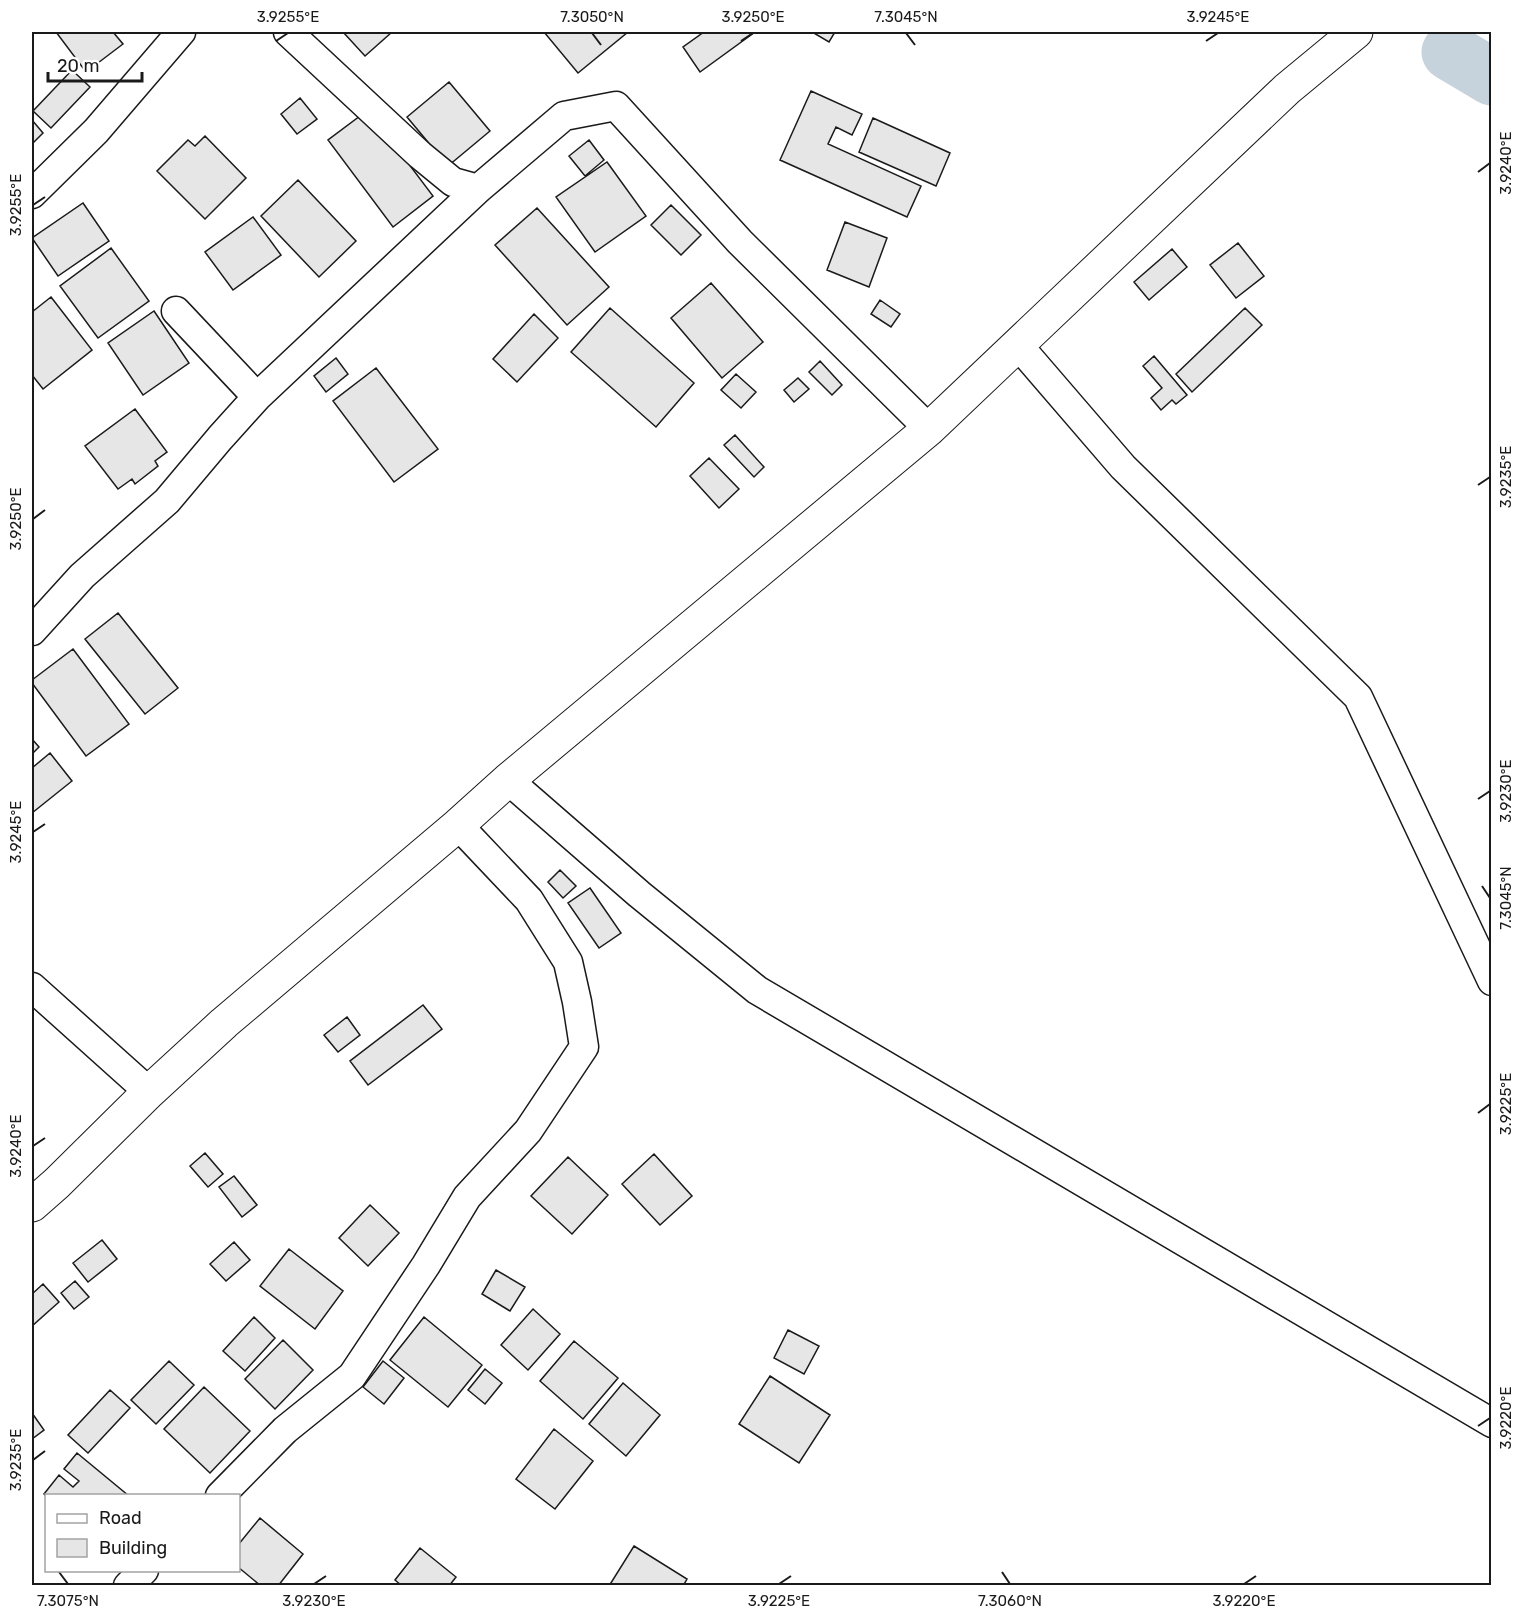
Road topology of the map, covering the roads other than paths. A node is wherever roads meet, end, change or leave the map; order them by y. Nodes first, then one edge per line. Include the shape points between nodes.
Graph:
1 (181, 32) edge
2 (288, 32) edge
3 (1356, 32) edge
4 (478, 189) junction
5 (32, 194) edge
6 (176, 311) dead end
7 (1018, 345) junction
8 (257, 397) junction
9 (930, 429) junction
10 (32, 631) edge
11 (508, 780) junction
12 (458, 825) junction
13 (1491, 981) edge
14 (32, 987) edge
15 (149, 1092) junction
16 (32, 1205) edge
17 (1491, 1423) edge
18 (222, 1494) edge
19 (142, 1572) edge
20 (128, 1586) edge

1 - 5 street via 96,131
2 - 4 street via 420,155 453,182
3 - 7 main road via 1287,89
4 - 8 street
4 - 9 street via 564,116 615,106 740,242
6 - 8 street
7 - 9 main road
7 - 13 street via 1123,467 1358,697
8 - 10 street via 167,501 82,576
9 - 11 main road
11 - 12 main road
11 - 17 street via 757,990
12 - 15 main road via 224,1023
12 - 18 street via 529,900 568,962 584,1047 528,1131 467,1197 352,1376 285,1430
14 - 15 street
15 - 16 main road
19 - 20 street

